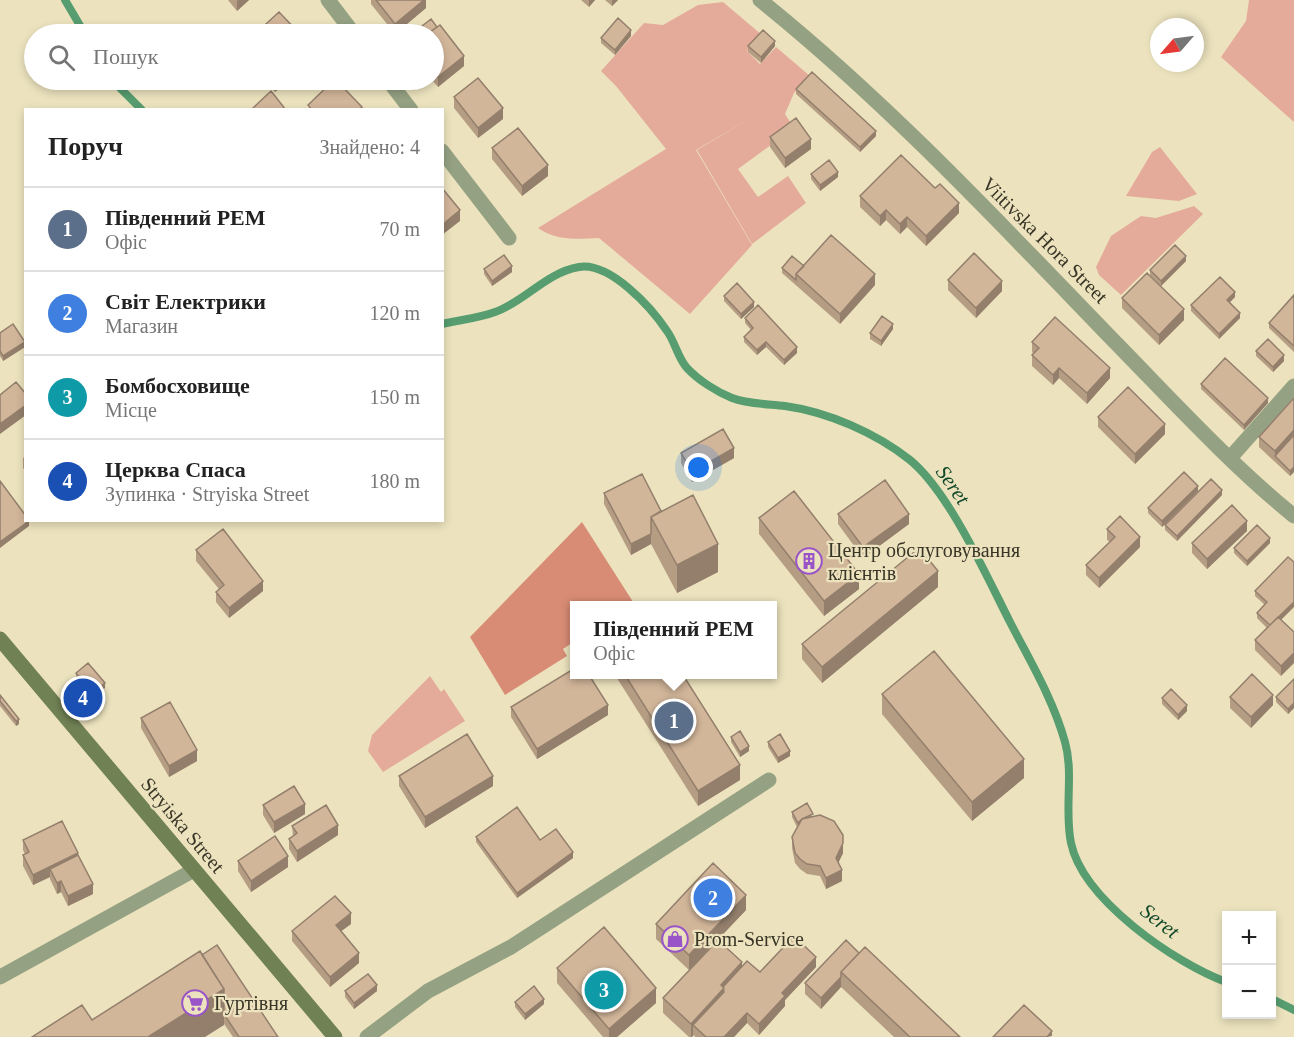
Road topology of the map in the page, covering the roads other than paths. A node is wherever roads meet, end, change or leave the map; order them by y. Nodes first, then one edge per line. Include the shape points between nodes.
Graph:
1 (327, 0) edge
2 (760, 0) edge
3 (346, 24) edge
4 (396, 90) edge
5 (409, 108) edge
6 (444, 154) edge
7 (509, 238) dead end
8 (1294, 386) edge
9 (1230, 458) junction
10 (1294, 516) edge
11 (0, 639) edge
12 (769, 780) dead end
13 (194, 870) junction
14 (0, 977) edge
15 (335, 1037) edge
16 (367, 1037) edge

1 - 3 street
2 - 9 street, Viitivska Hora Street via 870,94
4 - 5 street
6 - 7 street
8 - 9 street
9 - 10 street, Viitivska Hora Street
11 - 13 main road, Stryiska Street
12 - 16 street via 511,947 428,991
13 - 14 street
13 - 15 main road, Stryiska Street

